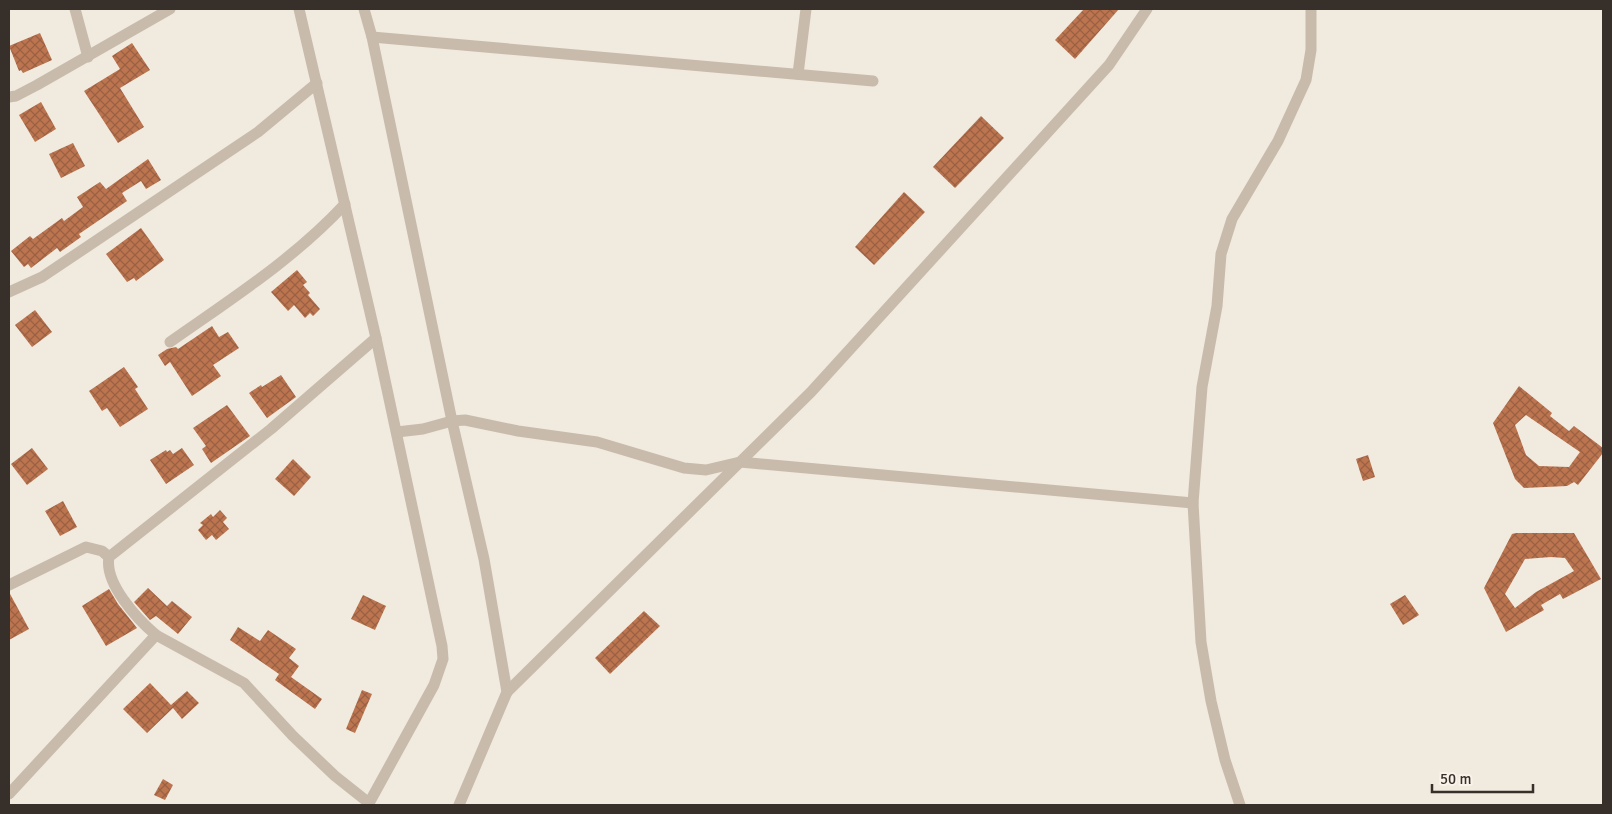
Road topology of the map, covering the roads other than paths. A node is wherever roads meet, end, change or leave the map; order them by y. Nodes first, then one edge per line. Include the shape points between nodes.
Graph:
1 (75, 9) edge
2 (170, 9) edge
3 (299, 9) edge
4 (364, 9) edge
5 (806, 9) edge
6 (1147, 9) edge
7 (1310, 9) edge
8 (372, 37) junction
9 (88, 57) junction
10 (798, 74) junction
11 (873, 81) dead end
12 (317, 84) junction
13 (9, 97) edge
14 (345, 204) junction
15 (9, 292) edge
16 (376, 338) junction
17 (170, 342) dead end
18 (452, 421) junction
19 (397, 432) junction
20 (740, 462) junction
21 (1193, 503) junction
22 (110, 556) junction
23 (9, 585) edge
24 (156, 635) junction
25 (507, 692) junction
26 (9, 794) edge
27 (368, 804) edge
28 (459, 805) edge
29 (1240, 805) edge

1 - 9 street
2 - 9 street
3 - 12 street
4 - 8 street
5 - 10 street
6 - 20 street via 1109,65 811,392
7 - 21 street via 1311,50 1306,80 1278,142 1232,219 1221,254 1217,306 1202,387
8 - 10 street
8 - 18 street
9 - 13 street
10 - 11 street
12 - 14 street
12 - 15 street via 258,132 42,277
14 - 16 street
14 - 17 street via 317,234 274,268
16 - 19 street
16 - 22 street via 271,430
18 - 19 street via 422,430
18 - 20 street via 464,420 597,442 684,468 706,470
18 - 25 street via 484,559
19 - 27 street via 438,616 443,659 434,685
20 - 21 street
20 - 25 street
21 - 29 street via 1201,642 1225,760
22 - 23 street via 86,547
22 - 24 street via 108,571 113,581 130,609
24 - 26 street
24 - 27 street via 244,684 300,743
25 - 28 street

